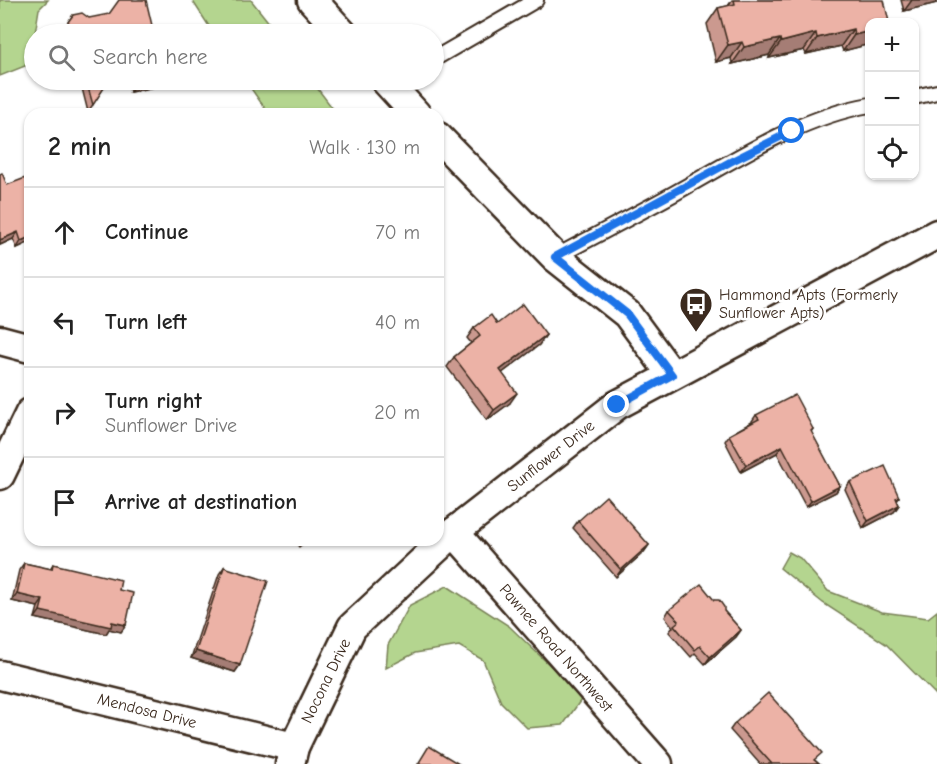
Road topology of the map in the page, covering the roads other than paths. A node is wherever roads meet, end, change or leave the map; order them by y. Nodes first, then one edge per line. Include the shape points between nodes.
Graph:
1 (312, 0) edge
2 (536, 0) edge
3 (334, 24) edge
4 (444, 53) edge
5 (398, 90) edge
6 (937, 92) edge
7 (919, 95) edge
8 (865, 106) edge
9 (411, 108) edge
10 (444, 144) edge
11 (937, 234) edge
12 (555, 257) junction
13 (0, 340) edge
14 (24, 346) edge
15 (672, 375) junction
16 (24, 425) edge
17 (0, 475) edge
18 (454, 532) junction
19 (444, 541) edge
20 (439, 546) edge
21 (0, 675) edge
22 (292, 755) edge
23 (658, 764) edge

1 - 3 street
2 - 4 lane
5 - 9 street
6 - 7 lane
8 - 12 lane via 792,131
10 - 12 street
11 - 15 street, Sunflower Drive
12 - 15 street via 627,314
13 - 14 street
15 - 18 street, Sunflower Drive via 617,405
16 - 17 street
18 - 19 street, Nocona Drive
18 - 23 street, Pawnee Road Northwest
20 - 22 street, Nocona Drive via 352,627
21 - 22 street, Mendosa Drive

